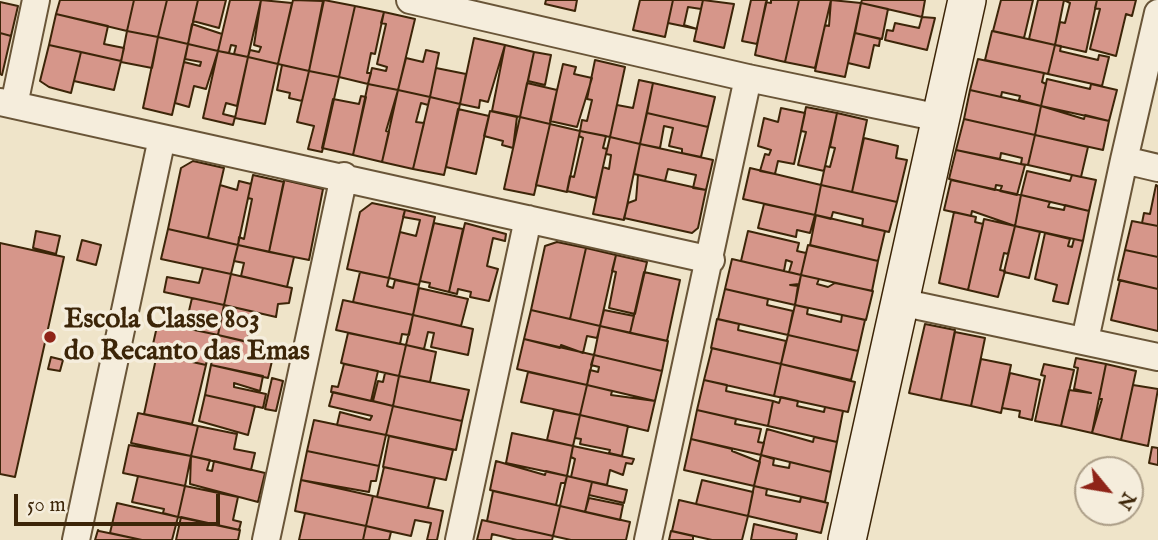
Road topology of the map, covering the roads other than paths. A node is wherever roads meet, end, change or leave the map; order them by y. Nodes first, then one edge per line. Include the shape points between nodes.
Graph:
1 (36, 0) edge
2 (410, 0) edge
3 (967, 0) edge
4 (1158, 13) edge
5 (748, 78) junction
6 (7, 104) edge
7 (940, 118) junction
8 (162, 138) junction
9 (1124, 160) junction
10 (1158, 168) edge
11 (344, 176) junction
12 (528, 219) junction
13 (711, 260) junction
14 (900, 302) junction
15 (1085, 341) junction
16 (1158, 357) edge
17 (853, 539) edge
18 (76, 540) edge
19 (267, 540) edge
20 (459, 540) edge
21 (649, 540) edge

1 - 6 street
2 - 5 street
3 - 7 street
4 - 9 street
5 - 7 street
5 - 13 street
6 - 8 street
7 - 14 street
8 - 11 street
8 - 18 street
9 - 10 street
9 - 15 street
11 - 12 street
11 - 19 street
12 - 13 street
12 - 20 street
13 - 21 street
14 - 15 street
14 - 17 street
15 - 16 street

